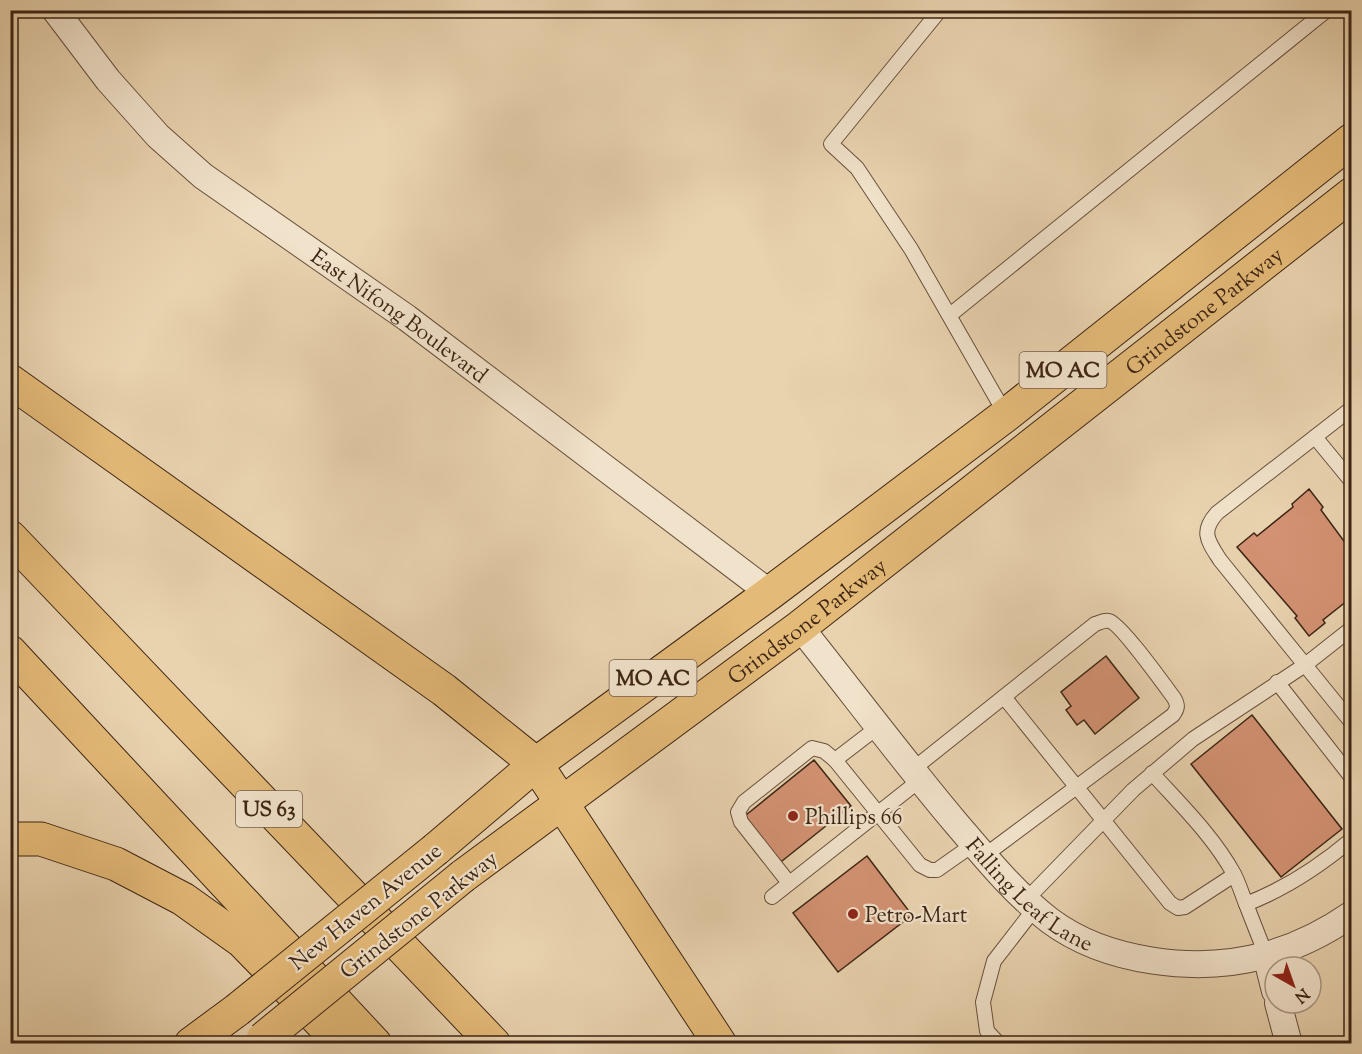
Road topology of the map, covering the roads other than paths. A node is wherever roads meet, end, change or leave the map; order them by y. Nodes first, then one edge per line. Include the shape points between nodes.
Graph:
1 (55, 10) edge
2 (940, 10) edge
3 (1304, 10) edge
4 (1327, 10) edge
5 (1313, 22) junction
6 (1352, 140) edge
7 (1352, 194) edge
8 (950, 315) junction
9 (10, 381) edge
10 (1352, 408) edge
11 (1006, 415) junction
12 (1315, 436) junction
13 (918, 481) junction
14 (1352, 482) edge
15 (10, 537) edge
16 (770, 593) junction
17 (800, 627) junction
18 (1352, 628) edge
19 (10, 652) edge
20 (1305, 665) junction
21 (1277, 682) junction
22 (1004, 697) junction
23 (1352, 723) edge
24 (666, 725) junction
25 (878, 727) junction
26 (835, 760) junction
27 (536, 764) junction
28 (1152, 773) junction
29 (916, 775) junction
30 (1352, 778) edge
31 (1077, 787) junction
32 (563, 803) junction
33 (879, 813) junction
34 (1104, 819) junction
35 (10, 839) edge
36 (1352, 839) edge
37 (979, 850) junction
38 (1234, 875) junction
39 (789, 884) junction
40 (772, 897) dead end
41 (1246, 904) junction
42 (1030, 905) junction
43 (1352, 914) edge
44 (1266, 955) joint
45 (1263, 956) edge
46 (1281, 1015) edge
47 (260, 1041) edge
48 (191, 1044) edge
49 (342, 1044) edge
50 (375, 1044) edge
51 (494, 1044) edge
52 (720, 1044) edge
53 (999, 1044) edge
54 (1289, 1044) edge

1 - 16 street, East Nifong Boulevard via 115,88 158,136 202,176 407,318
2 - 8 lane via 831,144 856,168 912,249
3 - 5 lane
4 - 5 lane
5 - 8 lane
6 - 11 main road, Grindstone Parkway / MO AC
7 - 17 main road, Grindstone Parkway / MO AC
8 - 11 lane
9 - 27 main road via 444,690
10 - 12 lane
11 - 13 main road, Grindstone Parkway / MO AC
12 - 14 lane
12 - 20 lane via 1217,513 1209,522 1207,533 1220,560
13 - 16 main road, Grindstone Parkway / MO AC
13 - 17 main road via 897,518 791,605 790,613
15 - 51 main road, US 63
16 - 24 main road via 766,617 692,680
16 - 27 main road, Grindstone Parkway / MO AC
17 - 24 main road, Grindstone Parkway / MO AC
17 - 25 street, Falling Leaf Lane
18 - 20 lane
19 - 50 main road
20 - 21 lane
20 - 23 lane
21 - 28 lane via 1193,739
21 - 30 lane
22 - 29 lane
22 - 31 lane
22 - 31 lane via 1095,624 1108,621 1115,624 1163,683 1177,704 1173,715
24 - 32 main road, Grindstone Parkway / MO AC
25 - 26 lane
25 - 29 street, Falling Leaf Lane
26 - 33 lane
26 - 39 lane via 825,751 812,748 744,802 738,812 741,822
27 - 32 main road
27 - 48 main road, New Haven Avenue / MO AC, bridge
28 - 34 lane
28 - 38 lane via 1209,837
29 - 33 lane
29 - 37 street, Falling Leaf Lane
31 - 34 lane
31 - 37 lane
32 - 47 main road, Grindstone Parkway / MO AC, bridge via 464,876
32 - 52 main road
33 - 37 lane via 920,865 930,870
33 - 39 lane
34 - 38 lane via 1178,908
34 - 42 lane
35 - 49 main road via 41,839 116,864 183,899 242,940
36 - 41 lane via 1290,884
37 - 42 street, Falling Leaf Lane
38 - 41 lane
39 - 40 lane
41 - 44 lane
42 - 45 street, Falling Leaf Lane via 1076,936 1106,950 1136,957 1198,963
42 - 53 lane via 994,961 983,1002 987,1031
43 - 44 street, Falling Leaf Lane via 1312,937
46 - 54 street

